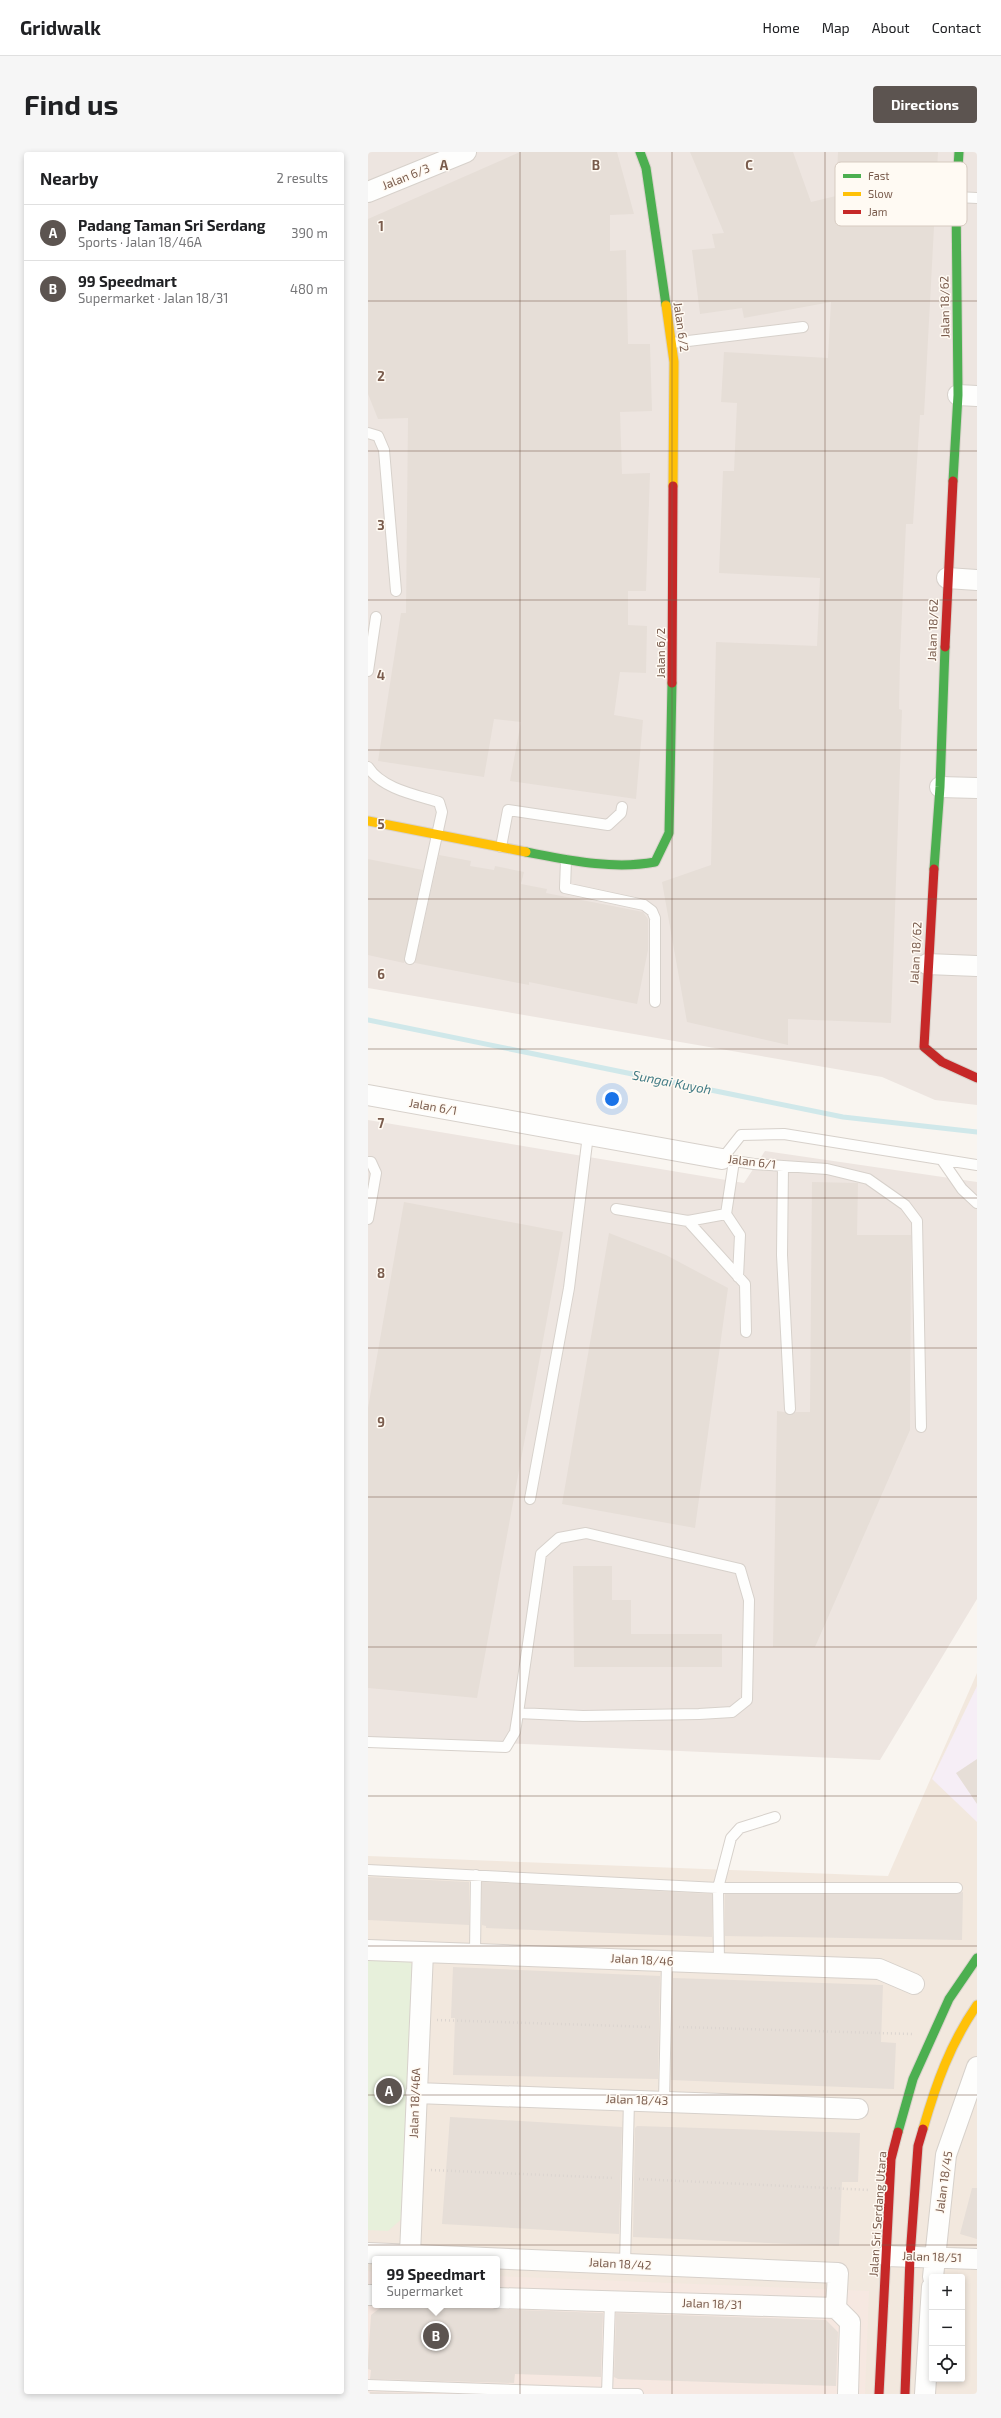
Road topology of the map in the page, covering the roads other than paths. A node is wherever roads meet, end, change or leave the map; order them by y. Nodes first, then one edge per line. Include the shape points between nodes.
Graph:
1 (466, 152) edge
2 (640, 152) edge
3 (959, 152) edge
4 (958, 162) edge
5 (368, 192) edge
6 (967, 198) edge
7 (977, 198) edge
8 (958, 226) edge
9 (803, 327) dead end
10 (672, 343) junction
11 (968, 395) edge
12 (368, 433) edge
13 (947, 578) junction
14 (977, 580) edge
15 (396, 590) dead end
16 (376, 617) dead end
17 (368, 671) edge
18 (368, 767) edge
19 (940, 787) junction
20 (977, 788) edge
21 (622, 807) dead end
22 (368, 821) edge
23 (436, 836) junction
24 (501, 847) junction
25 (566, 860) junction
26 (410, 959) dead end
27 (927, 964) junction
28 (977, 966) edge
29 (655, 1002) dead end
30 (977, 1078) edge
31 (368, 1095) edge
32 (588, 1135) junction
33 (728, 1160) junction
34 (942, 1160) junction
35 (368, 1162) edge
36 (977, 1165) edge
37 (784, 1166) junction
38 (977, 1203) edge
39 (616, 1209) dead end
40 (726, 1214) junction
41 (368, 1219) edge
42 (688, 1221) junction
43 (738, 1276) junction
44 (746, 1332) dead end
45 (790, 1409) dead end
46 (920, 1428) dead end
47 (530, 1499) dead end
48 (518, 1713) junction
49 (368, 1742) edge
50 (775, 1817) dead end
51 (368, 1870) edge
52 (476, 1875) junction
53 (718, 1888) junction
54 (957, 1888) dead end
55 (368, 1950) edge
56 (422, 1952) junction
57 (475, 1952) junction
58 (977, 1958) edge
59 (668, 1961) junction
60 (719, 1963) junction
61 (914, 1984) dead end
62 (977, 2005) edge
63 (977, 2067) edge
64 (416, 2093) junction
65 (628, 2100) junction
66 (664, 2101) junction
67 (858, 2109) dead end
68 (368, 2253) edge
69 (410, 2254) junction
70 (453, 2256) edge
71 (886, 2256) junction
72 (910, 2257) junction
73 (500, 2258) edge
74 (934, 2258) junction
75 (977, 2259) edge
76 (625, 2264) junction
77 (933, 2274) edge
78 (500, 2298) edge
79 (610, 2301) junction
80 (836, 2308) junction
81 (930, 2310) edge
82 (368, 2385) edge
83 (607, 2394) edge
84 (638, 2394) edge
85 (848, 2394) edge
86 (879, 2394) edge
87 (905, 2394) edge
88 (925, 2394) edge

1 - 5 street, Jalan 6/3
2 - 10 street, Jalan 6/2 via 646,168
3 - 4 street, Jalan 18/62
6 - 7 lane
8 - 11 street, Jalan 18/62
9 - 10 lane
10 - 25 street, Jalan 6/2 via 672,754 669,833 655,862 633,866
11 - 13 street, Jalan 18/62
12 - 15 lane via 378,436 384,450
13 - 14 street
13 - 19 street, Jalan 18/62
16 - 17 lane
18 - 23 lane via 397,789 439,802 442,812
19 - 20 street
19 - 27 street, Jalan 18/62
21 - 24 lane via 621,813 608,825 508,810
22 - 23 street, Jalan 6/2
23 - 24 street, Jalan 6/2
23 - 26 lane
24 - 25 street, Jalan 6/2
25 - 29 lane via 565,888 644,905 652,911
27 - 28 street
27 - 30 street, Jalan 18/62 via 924,1047 934,1058 949,1067
31 - 32 street, Jalan 6/1
32 - 33 street, Jalan 6/1
32 - 47 lane via 569,1288
33 - 34 lane via 741,1135 784,1134
33 - 37 lane, Jalan 6/1
33 - 40 lane
34 - 36 lane
34 - 38 lane via 962,1189
35 - 41 lane via 371,1162 376,1173
37 - 45 lane via 782,1255
37 - 46 lane, Jalan 6/1 via 827,1169 868,1179 905,1205 917,1221
39 - 42 lane
40 - 42 lane
40 - 43 lane via 740,1235
42 - 43 lane
43 - 44 lane via 745,1284
48 - 48 lane via 541,1554 559,1538 586,1533 740,1569 749,1600 747,1700 732,1712 583,1716
48 - 49 lane via 515,1732 506,1747
50 - 53 lane via 740,1828 731,1838
51 - 52 lane
52 - 53 lane
52 - 57 lane
53 - 54 lane
53 - 60 lane
55 - 56 street, Jalan 18/46
56 - 57 street, Jalan 18/46
56 - 64 street, Jalan 18/46A
57 - 59 street, Jalan 18/46
58 - 71 street, Jalan Sri Serdang Utara via 948,1999 913,2079 891,2159
59 - 60 street, Jalan 18/46
59 - 66 lane
60 - 61 street, Jalan 18/46 via 879,1969
62 - 72 street via 960,2031 935,2088 918,2146
63 - 74 street, Jalan 18/45 via 946,2155
64 - 65 street, Jalan 18/43
64 - 69 street, Jalan 18/46A
65 - 66 street, Jalan 18/43
65 - 76 lane
66 - 67 street, Jalan 18/43
68 - 69 street, Jalan 18/42
69 - 70 street, Jalan 18/42
71 - 72 street, Jalan 18/51
71 - 86 street, Jalan Sri Serdang Utara
72 - 74 street, Jalan 18/51
72 - 87 street
73 - 76 street, Jalan 18/42
74 - 75 street, Jalan 18/51
74 - 77 street, Jalan 18/45
76 - 80 street, Jalan 18/42 via 838,2273
78 - 79 street, Jalan 18/31
79 - 80 street, Jalan 18/31
79 - 83 lane
80 - 85 street via 850,2322
81 - 88 street
82 - 83 lane
83 - 84 lane

